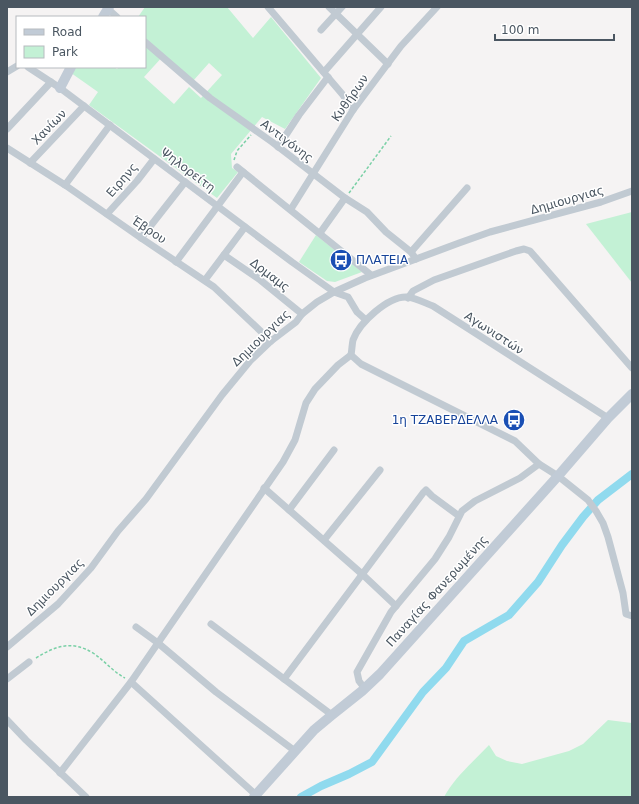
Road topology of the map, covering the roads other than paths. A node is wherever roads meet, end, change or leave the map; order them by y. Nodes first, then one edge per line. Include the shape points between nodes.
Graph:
1 (268, 7) edge
2 (329, 7) edge
3 (342, 7) edge
4 (381, 7) edge
5 (437, 7) edge
6 (336, 13) junction
7 (321, 30) dead end
8 (357, 34) junction
9 (146, 43) edge
10 (388, 64) junction
11 (16, 67) edge
12 (30, 68) edge
13 (70, 68) edge
14 (7, 72) edge
15 (326, 75) junction
16 (51, 82) junction
17 (60, 88) junction
18 (84, 106) junction
19 (353, 110) junction
20 (110, 125) junction
21 (7, 129) edge
22 (278, 147) junction
23 (7, 148) edge
24 (154, 159) junction
25 (30, 163) junction
26 (237, 167) road end
27 (243, 172) junction
28 (314, 175) junction
29 (185, 182) junction
30 (65, 186) junction
31 (467, 188) dead end
32 (632, 191) edge
33 (345, 198) junction
34 (217, 206) junction
35 (291, 210) junction
36 (107, 214) junction
37 (245, 227) junction
38 (320, 233) junction
39 (141, 238) junction
40 (411, 252) junction
41 (224, 255) junction
42 (416, 259) junction
43 (176, 262) junction
44 (372, 275) junction
45 (205, 280) junction
46 (334, 292) junction
47 (408, 298) junction
48 (302, 314) junction
49 (366, 320) junction
50 (271, 341) junction
51 (351, 355) junction
52 (632, 368) edge
53 (632, 394) edge
54 (608, 418) junction
55 (334, 450) dead end
56 (539, 464) junction
57 (380, 470) dead end
58 (558, 476) junction
59 (264, 488) junction
60 (289, 510) junction
61 (459, 516) junction
62 (324, 540) junction
63 (362, 574) junction
64 (396, 606) junction
65 (632, 616) edge
66 (211, 624) dead end
67 (136, 627) dead end
68 (158, 643) junction
69 (7, 647) edge
70 (29, 662) road end
71 (7, 679) edge
72 (284, 679) junction
73 (131, 682) junction
74 (365, 689) junction
75 (332, 715) junction
76 (7, 720) edge
77 (295, 751) junction
78 (60, 773) junction
79 (255, 796) edge
80 (86, 797) edge

1 - 15 street
2 - 6 street
3 - 6 street
4 - 8 street
5 - 10 street, Κυθήρων
6 - 7 street
6 - 8 street
8 - 10 street
8 - 15 street
9 - 22 street, Αντιγόνης via 210,98
10 - 19 street, Κυθήρων
11 - 14 street
12 - 16 street, Ψηλορείτη
13 - 17 main road
15 - 19 street
15 - 22 street
16 - 17 street, Ψηλορείτη
16 - 21 street
17 - 18 street, Ψηλορείτη
18 - 20 street, Ψηλορείτη
18 - 25 street, Χανίων
19 - 28 street, Κυθήρων
20 - 24 street, Ψηλορείτη
20 - 30 street
22 - 28 street, Αντιγόνης
23 - 25 street, Έβρου
24 - 29 street, Ψηλορείτη
24 - 36 street, Ειρηνς
25 - 30 street, Έβρου
26 - 27 street
27 - 34 street
27 - 35 street
28 - 33 street, Αντιγόνης
28 - 35 street, Κυθήρων
29 - 34 street, Ψηλορείτη
29 - 39 street
30 - 36 street, Έβρου
31 - 40 street
32 - 42 street, Δημιουργιας via 490,232
33 - 38 street
33 - 40 street, Αντιγόνης via 366,212
34 - 37 street, Ψηλορείτη
34 - 43 street
35 - 38 street
36 - 39 street, Έβρου
37 - 41 street
37 - 46 street, Ψηλορείτη
38 - 44 street
39 - 43 street, Έβρου
40 - 42 street, Αντιγόνης
41 - 45 street
41 - 48 street, Δρμαμς
42 - 44 street, Δημιουργιας
43 - 45 street, Έβρου
44 - 46 street, Δημιουργιας
45 - 50 street, Έβρου
46 - 48 street, Δημιουργιας
46 - 49 street, Ψηλορείτη via 348,297 357,312
47 - 49 street via 393,300
47 - 52 street via 413,291 434,280 516,251 530,250
47 - 54 street, Αγωνιστών via 433,306
48 - 50 street, Δημιουργιας via 296,322
49 - 51 street via 353,340
50 - 69 street, Δημιουργιας via 250,361 222,395 146,499 91,568 58,604
51 - 56 street via 361,364 515,441
51 - 59 street via 338,365 306,403 295,440
53 - 54 main road, Παναγίας Φανερωμένης
54 - 58 main road, Παναγίας Φανερωμένης
55 - 60 street
56 - 58 street
56 - 61 street via 520,478 475,502
57 - 62 street
58 - 65 street via 588,500 603,523 623,593 626,614
58 - 74 main road, Παναγίας Φανερωμένης
59 - 60 street
59 - 68 street
60 - 62 street
61 - 63 street via 426,490
61 - 64 street via 435,559
62 - 63 street
63 - 64 street
63 - 72 street
64 - 74 street via 356,672
66 - 72 street
67 - 68 street
68 - 73 street
68 - 77 street via 216,692
70 - 71 street
72 - 75 street
73 - 78 street
73 - 79 street
74 - 75 main road, Παναγίας Φανερωμένης
75 - 77 main road, Παναγίας Φανερωμένης
76 - 78 street
77 - 79 main road, Παναγίας Φανερωμένης
78 - 80 street

